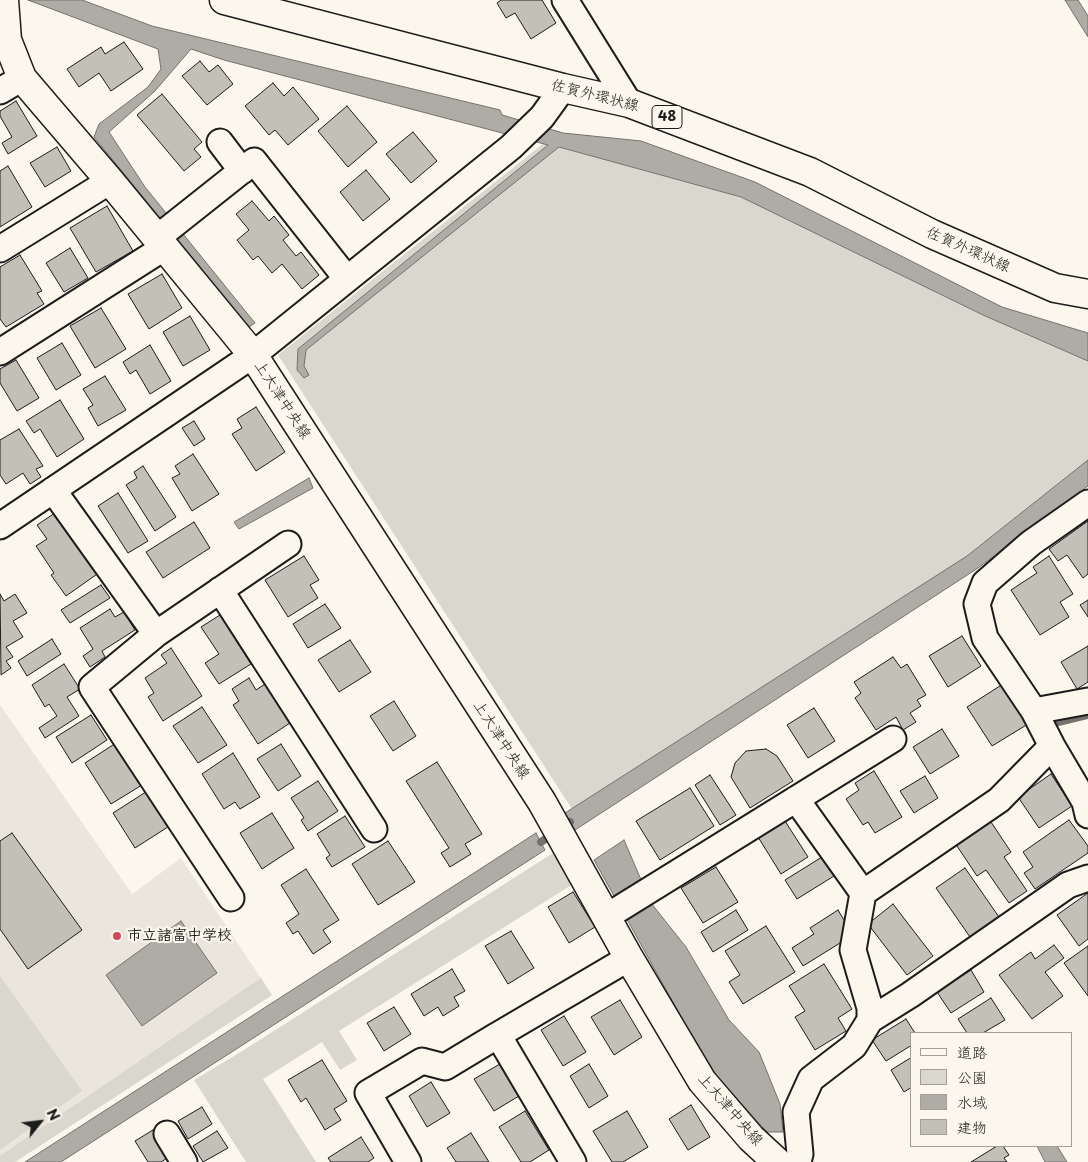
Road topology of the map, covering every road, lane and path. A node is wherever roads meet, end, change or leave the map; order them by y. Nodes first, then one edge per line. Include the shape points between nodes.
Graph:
1 (4, 0) edge
2 (224, 0) edge
3 (565, 0) edge
4 (11, 85) edge
5 (563, 88) junction
6 (630, 103) junction
7 (220, 142) dead end
8 (242, 171) junction
9 (110, 181) junction
10 (161, 242) junction
11 (0, 249) edge
12 (347, 279) junction
13 (1088, 294) edge
14 (0, 352) edge
15 (253, 355) junction
16 (53, 490) junction
17 (1088, 503) edge
18 (0, 526) edge
19 (288, 544) dead end
20 (220, 590) junction
21 (156, 634) junction
22 (1088, 701) edge
23 (1034, 711) junction
24 (893, 739) dead end
25 (1052, 746) junction
26 (796, 799) junction
27 (1088, 815) edge
28 (374, 829) dead end
29 (1088, 878) edge
30 (863, 893) junction
31 (231, 898) dead end
32 (606, 917) junction
33 (629, 958) junction
34 (870, 1020) junction
35 (498, 1035) junction
36 (167, 1134) dead end
37 (184, 1162) edge
38 (408, 1162) edge
39 (573, 1162) edge
40 (777, 1162) edge
41 (798, 1162) edge

1 - 4 street, 上大津中央線
2 - 5 street, 佐賀外環状線 / 48
3 - 6 street
4 - 9 street, 上大津中央線
5 - 6 street, 佐賀外環状線 / 48
5 - 12 street via 542,117 511,147
6 - 13 street, 佐賀外環状線 / 48 via 810,172 932,234 1055,288
7 - 8 street
8 - 10 street via 182,219
8 - 12 street via 254,161
9 - 10 street, 上大津中央線
9 - 11 street
10 - 14 street
10 - 15 street, 上大津中央線
12 - 15 street
15 - 16 street
15 - 32 street, 上大津中央線 via 549,816
16 - 18 street
16 - 21 street
17 - 23 street via 1031,543 985,583 977,604 984,638
19 - 20 street
20 - 21 street
20 - 28 street
21 - 31 street via 92,687
22 - 23 street
23 - 25 street
24 - 26 street
25 - 27 street via 1085,802
25 - 30 street via 999,800
26 - 30 street
26 - 32 street
29 - 34 street via 1068,885
30 - 34 street via 853,950 870,1008
32 - 33 street, 上大津中央線
33 - 35 street
33 - 40 street, 上大津中央線 via 702,1081 751,1138
34 - 41 street via 854,1046 811,1080 796,1112
35 - 38 street via 445,1066 422,1061 368,1093
35 - 39 street
36 - 37 street

